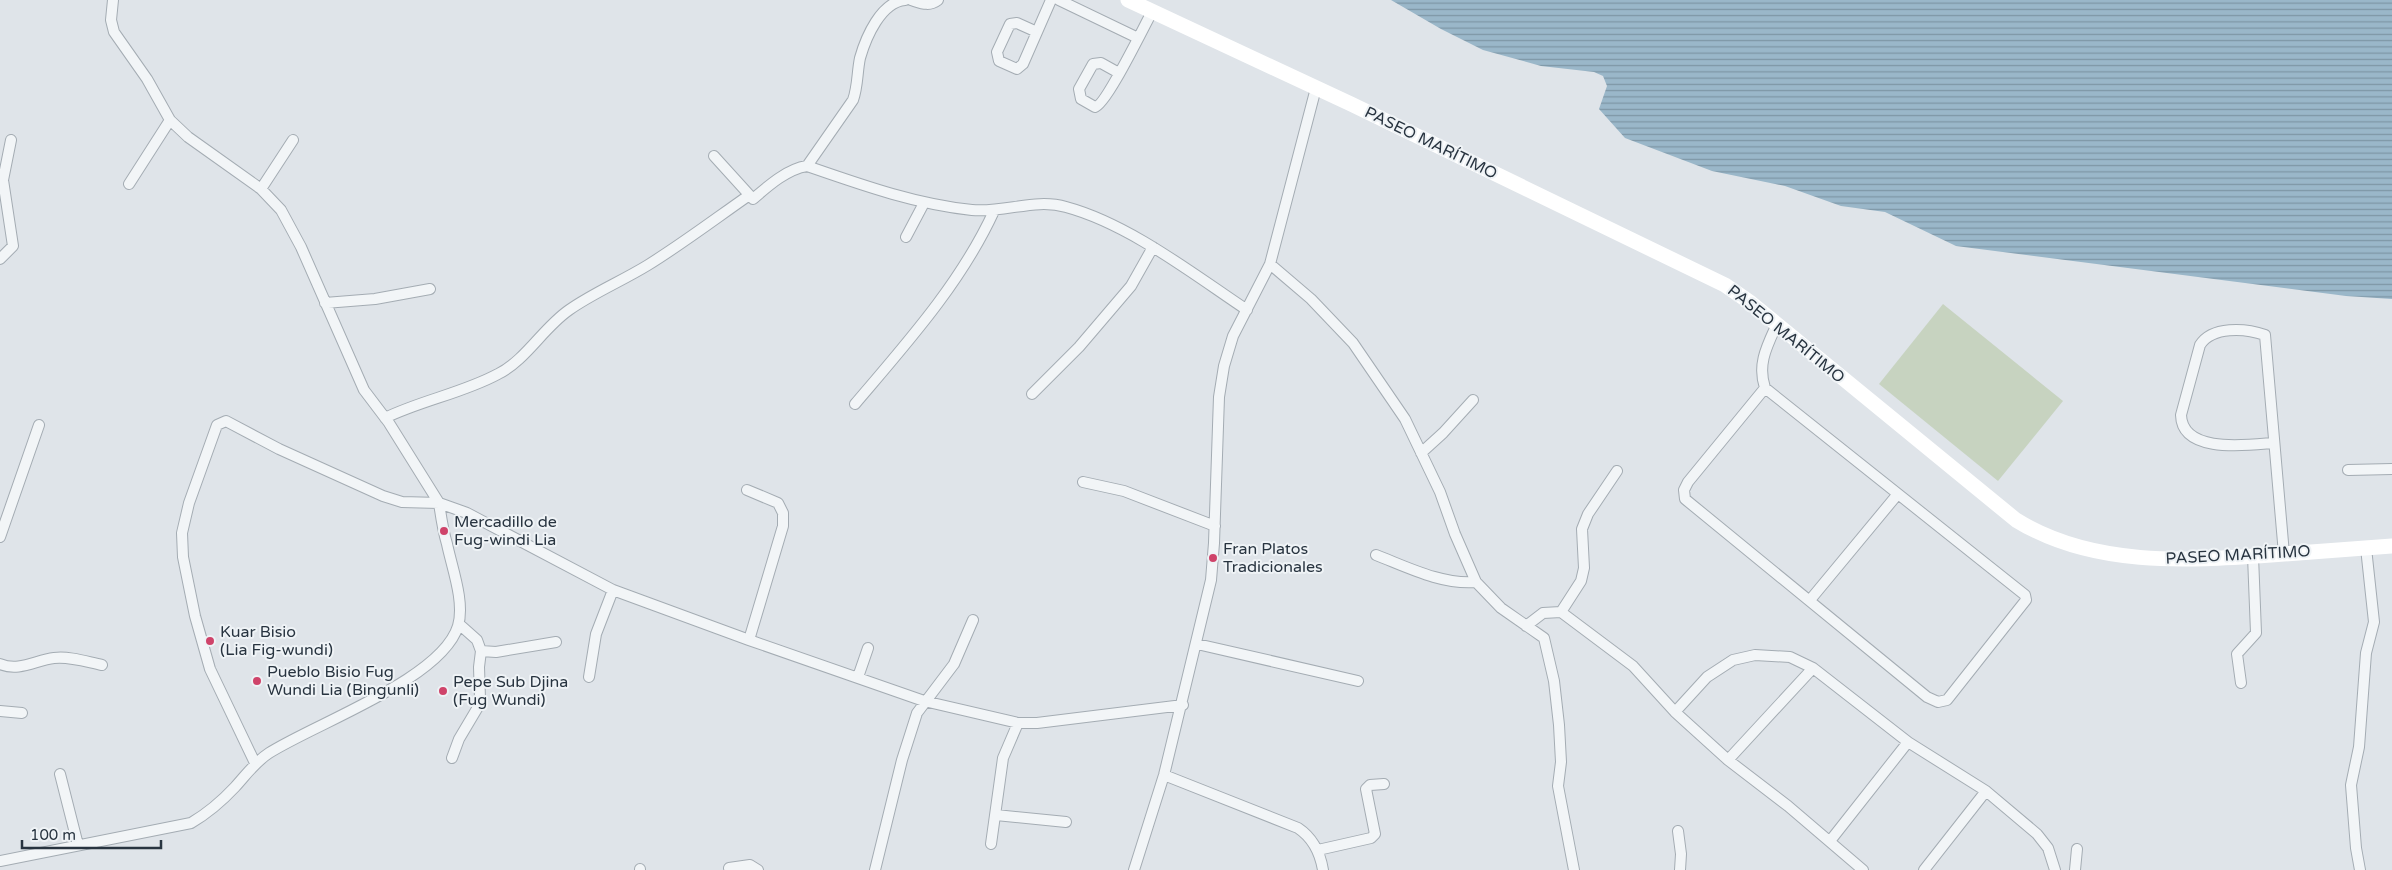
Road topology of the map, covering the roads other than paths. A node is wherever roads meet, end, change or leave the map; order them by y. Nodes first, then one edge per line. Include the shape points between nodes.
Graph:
1 (113, 0) edge
2 (905, 0) edge
3 (911, 0) edge
4 (938, 0) edge
5 (1052, 0) edge
6 (1059, 0) edge
7 (1128, 0) edge
8 (1152, 12) junction
9 (1037, 32) junction
10 (1138, 38) junction
11 (1119, 73) junction
12 (1316, 88) junction
13 (170, 120) junction
14 (11, 140) dead end
15 (293, 140) dead end
16 (714, 156) dead end
17 (807, 166) junction
18 (129, 184) dead end
19 (261, 189) junction
20 (748, 196) junction
21 (924, 203) junction
22 (994, 211) junction
23 (906, 237) dead end
24 (1154, 247) junction
25 (0, 259) edge
26 (1270, 264) junction
27 (430, 289) dead end
28 (325, 303) junction
29 (1247, 310) junction
30 (1777, 324) junction
31 (1765, 388) junction
32 (1032, 394) dead end
33 (1473, 400) dead end
34 (855, 404) dead end
35 (385, 418) junction
36 (39, 425) dead end
37 (2273, 443) junction
38 (1422, 453) junction
39 (2392, 469) edge
40 (2348, 470) dead end
41 (1617, 471) dead end
42 (1083, 482) dead end
43 (747, 490) dead end
44 (1897, 494) junction
45 (439, 503) junction
46 (1215, 526) junction
47 (0, 537) edge
48 (2392, 546) edge
49 (2366, 548) junction
50 (2284, 554) junction
51 (1376, 555) dead end
52 (2253, 556) junction
53 (1476, 582) junction
54 (613, 590) junction
55 (1810, 600) junction
56 (1561, 612) junction
57 (973, 620) dead end
58 (459, 624) junction
59 (1526, 626) junction
60 (749, 640) junction
61 (556, 642) dead end
62 (1197, 644) junction
63 (868, 648) dead end
64 (481, 651) junction
65 (0, 664) edge
66 (102, 665) dead end
67 (1813, 668) junction
68 (589, 677) dead end
69 (858, 677) junction
70 (1358, 681) dead end
71 (2241, 683) dead end
72 (924, 701) junction
73 (1183, 705) junction
74 (0, 711) edge
75 (1675, 712) junction
76 (22, 713) dead end
77 (1018, 723) junction
78 (1908, 742) junction
79 (452, 758) dead end
80 (1728, 760) junction
81 (255, 763) junction
82 (60, 774) dead end
83 (1164, 775) junction
84 (1384, 784) dead end
85 (1986, 791) junction
86 (996, 815) junction
87 (1066, 822) dead end
88 (1678, 831) dead end
89 (1830, 841) junction
90 (991, 844) dead end
91 (78, 845) junction
92 (2076, 848) dead end
93 (1318, 850) junction
94 (0, 860) edge
95 (729, 868) dead end
96 (758, 870) edge
97 (875, 870) edge
98 (1134, 870) edge
99 (1323, 870) edge
100 (1574, 870) edge
101 (1680, 870) edge
102 (1863, 870) edge
103 (1924, 870) edge
104 (2055, 870) edge
105 (2075, 870) edge
106 (2360, 870) edge

1 - 13 street via 111,20 114,32 147,79
2 - 17 street via 896,1 885,9 860,59 853,100
3 - 4 street via 923,4
5 - 9 street
6 - 10 street
7 - 8 main road, PASEO MARÍTIMO
8 - 10 street
8 - 12 main road, PASEO MARÍTIMO
9 - 9 street via 1021,67 1017,69 999,61 997,52 1010,24 1017,23
10 - 11 street
11 - 11 street via 1098,107 1081,99 1079,89 1093,64 1101,64
12 - 26 street
12 - 30 main road, PASEO MARÍTIMO via 1726,285
13 - 18 street
13 - 19 street via 188,137
14 - 25 street via 3,180 12,246
15 - 19 street
16 - 20 street
17 - 20 street via 774,181 753,199
17 - 21 street
19 - 28 street via 281,210
20 - 35 street via 649,264 569,310 501,373 471,387 414,404
21 - 22 street
21 - 23 street
22 - 24 street via 1040,202 1066,206
22 - 34 street via 946,293
24 - 29 street
24 - 32 street via 1131,286 1079,347
26 - 29 street
26 - 38 street via 1311,299 1353,344 1405,418
27 - 28 street via 375,299
28 - 35 street via 364,390
29 - 46 street via 1233,336 1219,397
30 - 31 street via 1762,357 1761,376
30 - 52 main road, PASEO MARÍTIMO via 2016,520 2046,537 2096,552 2153,558
31 - 44 street
31 - 55 street via 1688,482 1684,490 1685,499
33 - 38 street
35 - 45 street
36 - 47 street
37 - 37 street via 2213,444 2190,436 2182,424 2181,415 2200,345 2206,336 2213,332 2240,330 2265,335
37 - 50 street
38 - 53 street
39 - 40 street
41 - 56 street via 1588,514 1582,529 1582,581
42 - 46 street via 1133,494
43 - 60 street via 778,503 783,514 783,526
44 - 55 street
44 - 55 street via 2025,595 2026,600 1954,694 1938,702 1926,697
45 - 54 street via 467,513
45 - 58 street via 458,592
45 - 81 street via 402,502 383,496 278,449 226,421 217,425 189,503 182,533 183,557 210,669
46 - 62 street via 1211,580
48 - 49 main road, PASEO MARÍTIMO
49 - 50 main road, PASEO MARÍTIMO
49 - 106 street via 2374,622 2366,653 2359,747 2351,785
50 - 52 main road, PASEO MARÍTIMO
51 - 53 street via 1459,583
52 - 71 street via 2256,633 2238,654
53 - 59 street
54 - 60 street
54 - 68 street via 596,634
56 - 59 street via 1543,612
56 - 75 street via 1633,666
57 - 72 street via 954,664
58 - 64 street via 477,640
58 - 81 street via 451,643 423,669
59 - 100 street via 1544,638 1552,671 1561,762 1558,786
60 - 69 street
61 - 64 street via 496,652
62 - 70 street
62 - 73 street
63 - 69 street
64 - 79 street via 478,707
65 - 66 street via 26,666 56,658
67 - 75 street via 1790,657 1755,655 1733,660 1707,677
67 - 78 street
67 - 80 street
69 - 72 street
72 - 77 street
72 - 97 street via 902,760
73 - 77 street
73 - 83 street
74 - 76 street
75 - 80 street
77 - 86 street via 1003,758
78 - 85 street
78 - 89 street
80 - 89 street
81 - 91 street via 209,812 191,823
82 - 91 street
83 - 93 street via 1298,828 1308,835
83 - 98 street
84 - 93 street via 1370,785 1366,789 1375,834 1371,838
85 - 103 street
85 - 104 street via 2037,834 2048,848
86 - 87 street
86 - 90 street
88 - 101 street via 1682,854
89 - 102 street
91 - 94 street
92 - 105 street
93 - 99 street
95 - 96 street via 750,865

